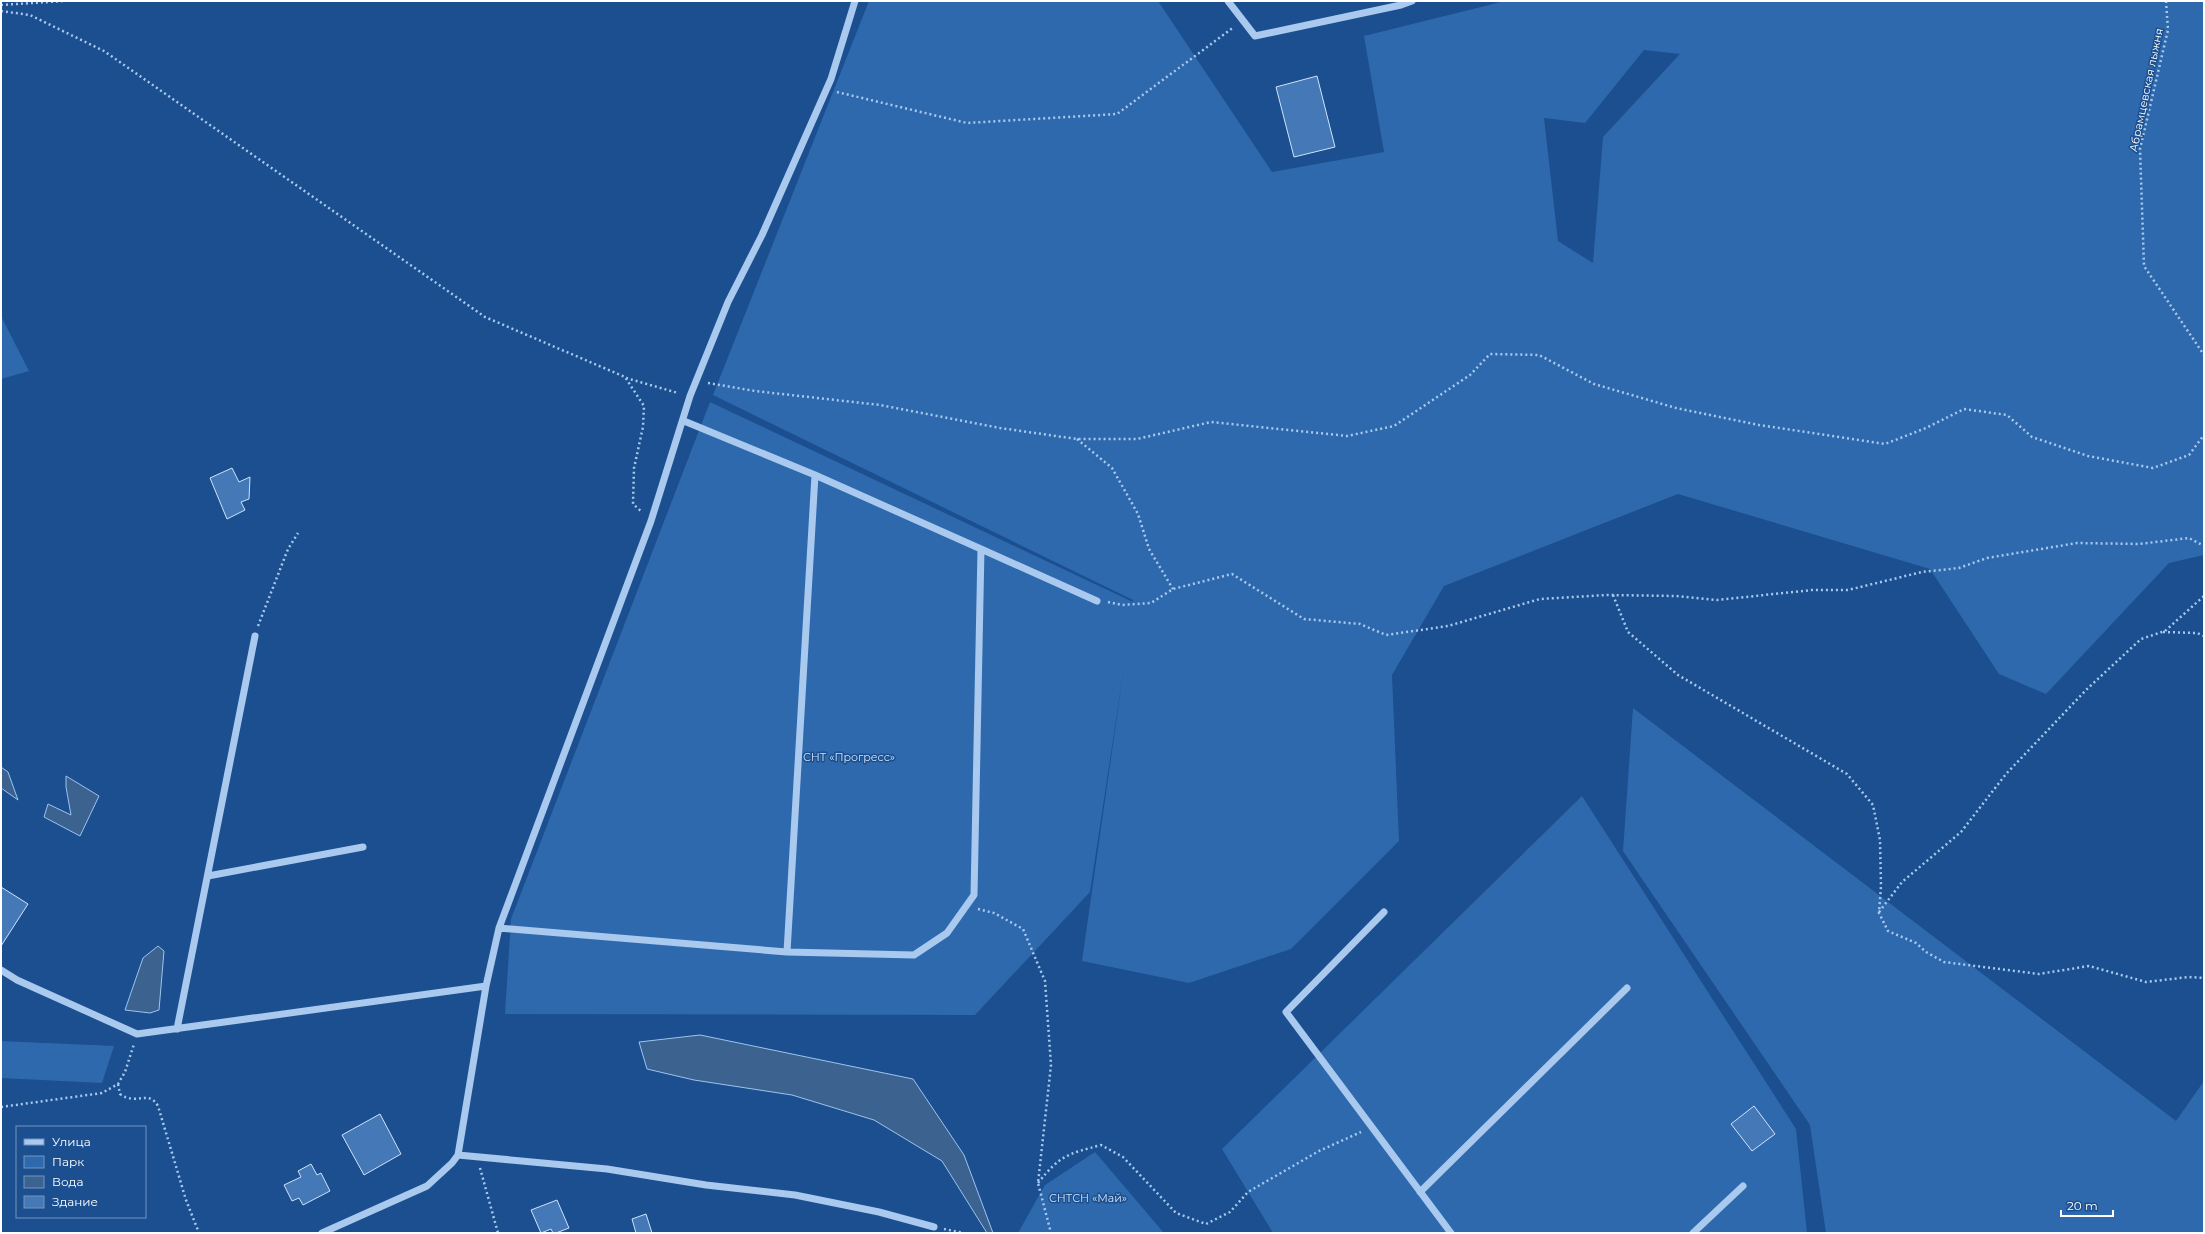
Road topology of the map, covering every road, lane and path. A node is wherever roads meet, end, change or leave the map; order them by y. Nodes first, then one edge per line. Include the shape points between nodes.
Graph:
1 (64, 1) edge
2 (854, 1) edge
3 (1228, 1) edge
4 (1412, 1) edge
5 (2166, 1) edge
6 (1, 4) edge
7 (1, 11) edge
8 (1243, 21) junction
9 (833, 91) dead end
10 (2204, 355) edge
11 (625, 378) junction
12 (698, 381) junction
13 (690, 396) junction
14 (684, 421) junction
15 (2204, 435) edge
16 (1077, 439) junction
17 (815, 475) junction
18 (651, 521) junction
19 (298, 533) dead end
20 (2204, 546) edge
21 (981, 549) junction
22 (1173, 589) junction
23 (1613, 595) junction
24 (2204, 596) edge
25 (1097, 600) joint
26 (2161, 632) junction
27 (255, 636) joint
28 (2204, 636) edge
29 (363, 847) dead end
30 (208, 876) junction
31 (966, 906) junction
32 (1384, 912) dead end
33 (1879, 913) junction
34 (499, 928) junction
35 (786, 952) junction
36 (1, 970) edge
37 (2204, 978) edge
38 (486, 986) junction
39 (1627, 988) dead end
40 (177, 1029) junction
41 (137, 1034) junction
42 (118, 1084) junction
43 (1, 1107) edge
44 (1371, 1128) junction
45 (458, 1155) junction
46 (476, 1156) junction
47 (1038, 1183) junction
48 (1743, 1186) dead end
49 (1420, 1192) junction
50 (934, 1227) joint
51 (199, 1233) edge
52 (322, 1233) edge
53 (498, 1233) edge
54 (964, 1233) edge
55 (1051, 1233) edge
56 (1451, 1233) edge
57 (1693, 1233) edge

1 - 6 path
2 - 12 street via 831,79 762,235 728,302
3 - 8 street
4 - 8 street via 1255,36
5 - 10 path, Абрамцевская лыжня via 2168,30 2140,149 2144,266
7 - 11 path via 30,15 104,52 485,317
8 - 9 path via 1117,114 967,123
11 - 13 path
11 - 18 path via 644,406 643,427 634,468 634,504
12 - 13 street
12 - 16 path via 755,391 880,405 1000,428
13 - 14 street
14 - 17 street
14 - 18 street
15 - 16 path via 2188,455 2153,468 2088,456 2032,437 2007,415 1964,409 1886,444 1760,425 1676,408 1594,384 1539,355 1490,354 1470,375 1394,426 1347,436 1211,422 1137,439
16 - 22 path via 1112,468 1138,514 1149,549
17 - 21 street
17 - 35 street
18 - 34 street
19 - 27 path via 271,589
20 - 23 path via 2189,538 2139,544 2077,543 1987,558 1959,568 1922,572 1848,590 1812,590 1717,600 1676,596
21 - 25 street
21 - 31 street via 974,895
22 - 23 path via 1232,574 1304,619 1360,624 1386,635 1448,626 1540,599
22 - 25 path via 1151,603 1122,605
23 - 33 path via 1628,632 1678,675 1847,774 1874,805 1880,840
24 - 26 path
26 - 28 path via 2197,633
26 - 33 path via 2141,639 2087,690 2006,774 1961,832 1902,882
27 - 30 street
29 - 30 street
30 - 40 street
31 - 35 street via 947,933 914,955
31 - 47 path via 994,913 1023,929 1044,981 1051,1065
32 - 44 street via 1286,1012
33 - 37 path via 1888,931 1916,943 1944,962 2039,974 2089,966 2146,982 2189,977
34 - 35 street
34 - 38 street
36 - 41 street via 16,980
38 - 40 street
38 - 45 street
39 - 49 street
40 - 41 street
41 - 42 path via 125,1072
42 - 43 path via 102,1093
42 - 51 path via 120,1094 125,1097 133,1100 148,1097 158,1106 186,1200
44 - 47 path via 1319,1151 1248,1192 1230,1212 1206,1224 1176,1213 1123,1157 1101,1145 1073,1152 1053,1164
44 - 49 street
45 - 46 street
45 - 52 street via 427,1186
46 - 50 street via 607,1169 706,1185 795,1195 879,1212
46 - 53 path
47 - 55 path
48 - 57 street
49 - 56 street
50 - 54 path

